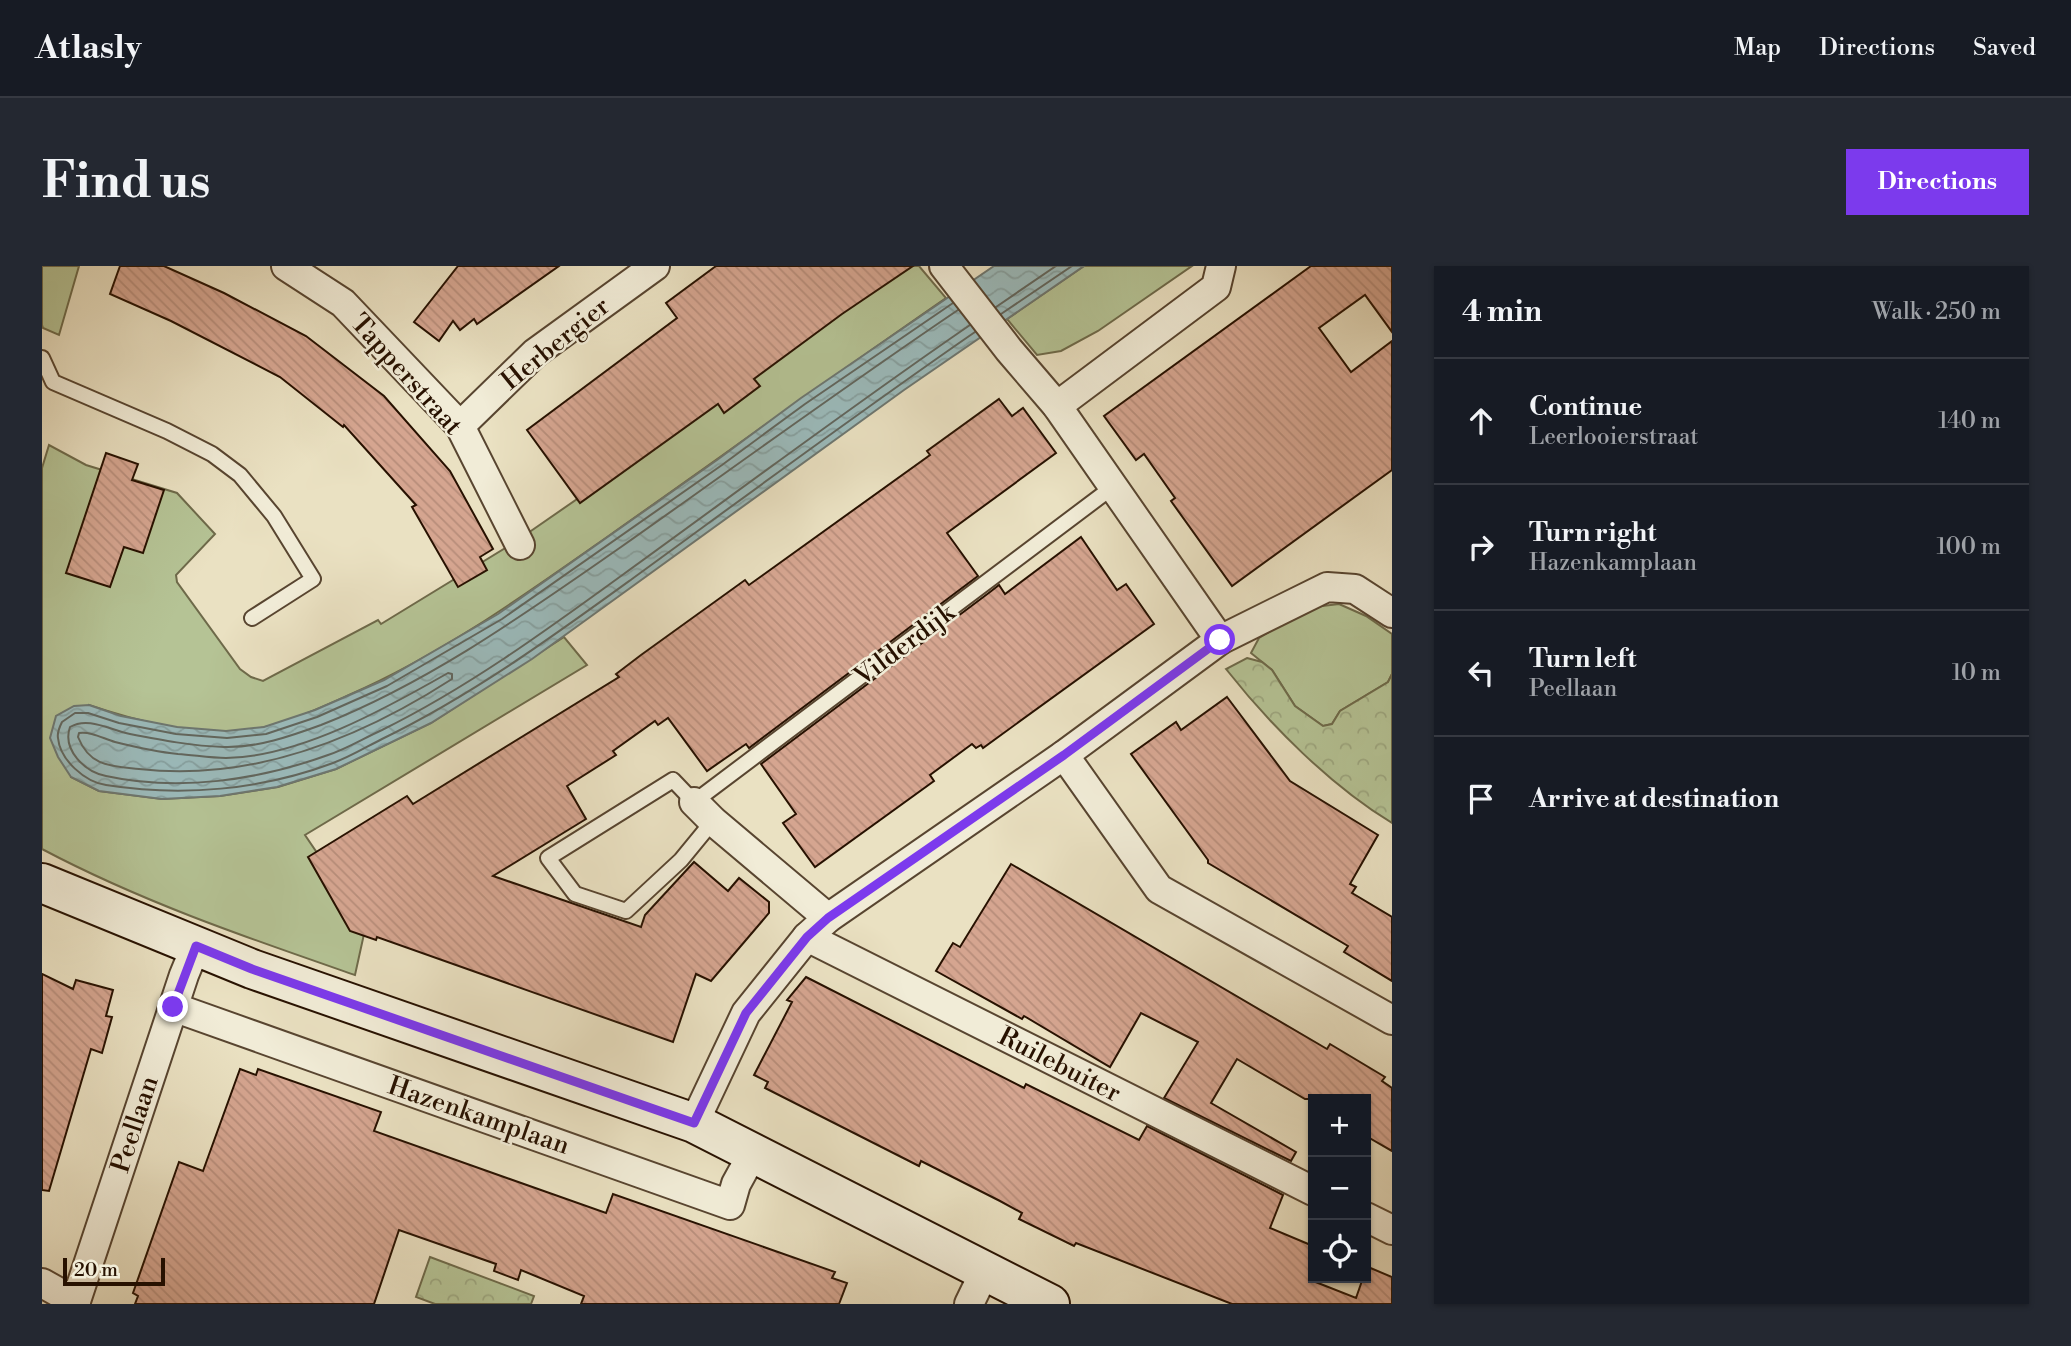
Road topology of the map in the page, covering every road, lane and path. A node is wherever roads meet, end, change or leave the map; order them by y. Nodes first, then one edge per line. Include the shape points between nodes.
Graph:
1 (286, 266) edge
2 (655, 266) edge
3 (1221, 266) edge
4 (950, 272) edge
5 (42, 358) edge
6 (1056, 406) junction
7 (460, 426) junction
8 (1114, 486) junction
9 (520, 545) dead end
10 (1392, 613) edge
11 (252, 618) dead end
12 (1220, 640) junction
13 (1064, 755) junction
14 (704, 812) junction
15 (42, 883) edge
16 (818, 928) junction
17 (196, 946) junction
18 (173, 1007) junction
19 (1392, 1020) edge
20 (694, 1123) junction
21 (753, 1153) junction
22 (1308, 1188) edge
23 (1371, 1220) edge
24 (1392, 1230) edge
25 (42, 1283) edge
26 (977, 1287) edge
27 (75, 1303) edge
28 (1050, 1304) edge

1 - 7 street, Tapperstraat via 344,303
2 - 7 street, Herbergier via 535,353
3 - 6 street via 1216,287
4 - 6 street
5 - 11 lane via 52,382 212,454 240,475 274,516 313,579
6 - 8 street
7 - 9 street, Tapperstraat
8 - 12 street
8 - 14 lane, Vilderdijk
10 - 12 street via 1355,589 1326,587
12 - 13 street
13 - 16 street
13 - 19 street via 1159,889
14 - 14 lane, Vilderdijk via 673,780 548,858 575,894 626,911 681,860
14 - 16 street, Ruilebuiter
15 - 17 street
16 - 20 street via 746,1013
16 - 22 street, Ruilebuiter
17 - 18 street, Peellaan
17 - 20 street
18 - 21 street, Hazenkamplaan via 730,1205
18 - 27 street, Peellaan
20 - 21 street
21 - 26 street
23 - 24 street
25 - 27 street
26 - 28 street

